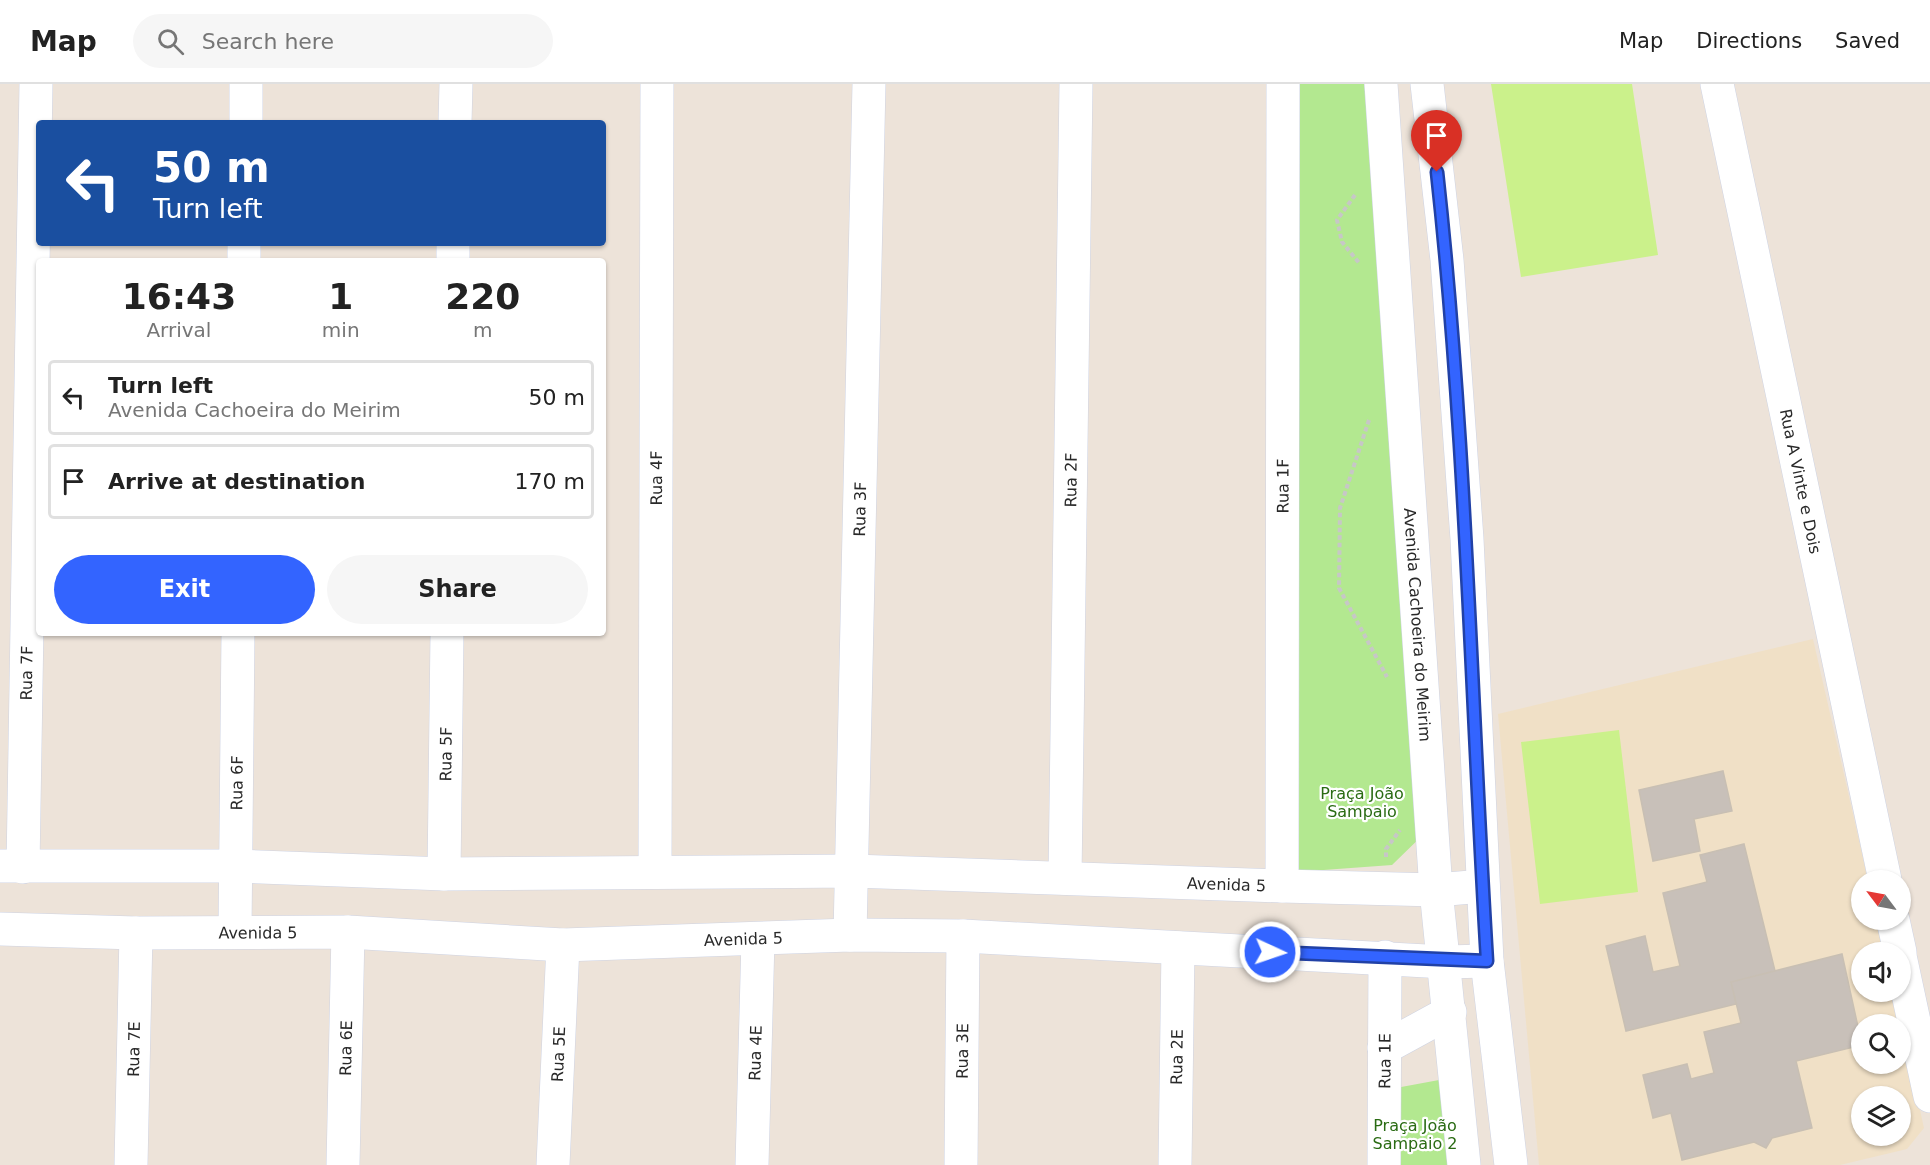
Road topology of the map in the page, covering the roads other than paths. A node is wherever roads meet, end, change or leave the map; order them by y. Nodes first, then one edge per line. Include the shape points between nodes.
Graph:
1 (36, 84) edge
2 (246, 84) edge
3 (456, 84) edge
4 (657, 84) edge
5 (869, 84) edge
6 (1076, 84) edge
7 (1283, 84) edge
8 (1381, 84) edge
9 (1427, 84) edge
10 (1717, 84) edge
11 (246, 120) edge
12 (455, 120) edge
13 (238, 636) edge
14 (447, 636) edge
15 (11, 866) edge
16 (235, 866) junction
17 (1883, 870) edge
18 (655, 871) junction
19 (853, 871) junction
20 (444, 874) junction
21 (1065, 878) junction
22 (1282, 886) junction
23 (1483, 886) junction
24 (1436, 890) junction
25 (0, 928) edge
26 (236, 931) junction
27 (348, 932) junction
28 (136, 933) junction
29 (850, 935) junction
30 (963, 936) junction
31 (758, 939) junction
32 (563, 945) junction
33 (1178, 948) junction
34 (1385, 957) junction
35 (1487, 961) junction
36 (1444, 962) junction
37 (1910, 1002) edge
38 (1450, 1012) junction
39 (1384, 1048) junction
40 (1930, 1096) edge
41 (131, 1165) edge
42 (343, 1165) edge
43 (553, 1165) edge
44 (752, 1165) edge
45 (961, 1165) edge
46 (1175, 1165) edge
47 (1384, 1165) edge
48 (1464, 1165) edge
49 (1511, 1165) edge

1 - 15 street, Rua 7F
2 - 11 street
3 - 12 street
4 - 18 street, Rua 4F
5 - 19 street, Rua 3F
6 - 21 street, Rua 2F
7 - 22 street, Rua 1F
8 - 24 street, Avenida Cachoeira do Meirim
9 - 23 street via 1447,260 1467,539
10 - 17 street, Rua A Vinte e Dois
13 - 16 street, Rua 6F
14 - 20 street, Rua 5F
15 - 16 street, Avenida 5
16 - 20 street, Avenida 5
16 - 26 street, Rua 6F
18 - 19 street, Avenida 5
18 - 20 street, Avenida 5
19 - 21 street, Avenida 5
19 - 29 street, Rua 3F
21 - 22 street, Avenida 5
22 - 24 street, Avenida 5
23 - 24 street, Avenida 5
23 - 35 street
24 - 36 street, Avenida Cachoeira do Meirim
25 - 28 street, Avenida 5
26 - 27 street, Avenida 5
26 - 28 street, Avenida 5
27 - 32 street, Avenida 5
27 - 42 street, Rua 6E
28 - 41 street, Rua 7E
29 - 30 street, Avenida 5
29 - 31 street, Avenida 5
30 - 33 street, Avenida 5
30 - 45 street, Rua 3E
31 - 32 street, Avenida 5
31 - 44 street, Rua 4E
32 - 43 street, Rua 5E
33 - 34 street, Avenida 5
33 - 46 street, Rua 2E
34 - 36 street, Avenida 5
34 - 39 street, Rua 1E
35 - 36 street, Avenida 5
35 - 49 street
36 - 38 street, Avenida Cachoeira do Meirim
37 - 40 street
38 - 39 street
38 - 48 street, Avenida Cachoeira do Meirim
39 - 47 street, Rua 1E

